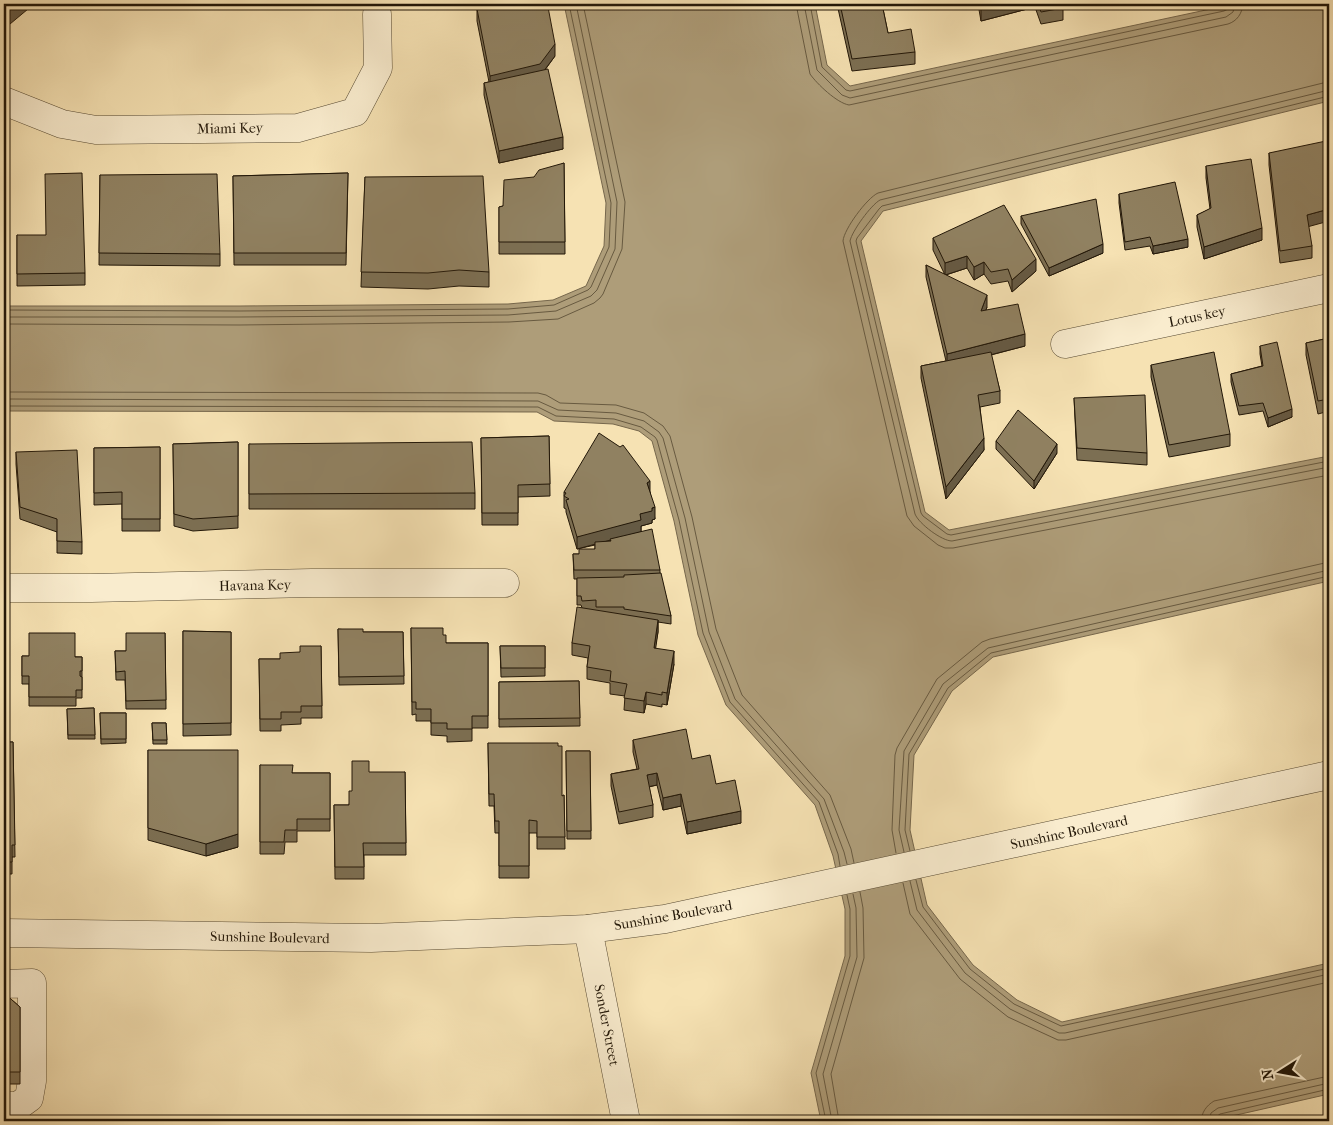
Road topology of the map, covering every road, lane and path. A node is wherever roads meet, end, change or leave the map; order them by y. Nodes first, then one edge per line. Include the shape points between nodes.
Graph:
1 (378, 14) dead end
2 (4, 101) edge
3 (1329, 288) edge
4 (1065, 344) dead end
5 (506, 583) dead end
6 (4, 588) edge
7 (1329, 775) edge
8 (588, 929) junction
9 (4, 933) edge
10 (4, 984) edge
11 (11, 1106) edge
12 (626, 1121) edge

1 - 2 street, Miami Key via 378,68 355,112 298,128 96,130 62,124
3 - 4 street, Lotus key
5 - 6 street, Havana Key
7 - 8 street, Sunshine Boulevard via 665,919
8 - 9 street, Sunshine Boulevard via 371,938
8 - 12 street, Sonder Street
10 - 11 street via 32,983 32,1081 29,1098

